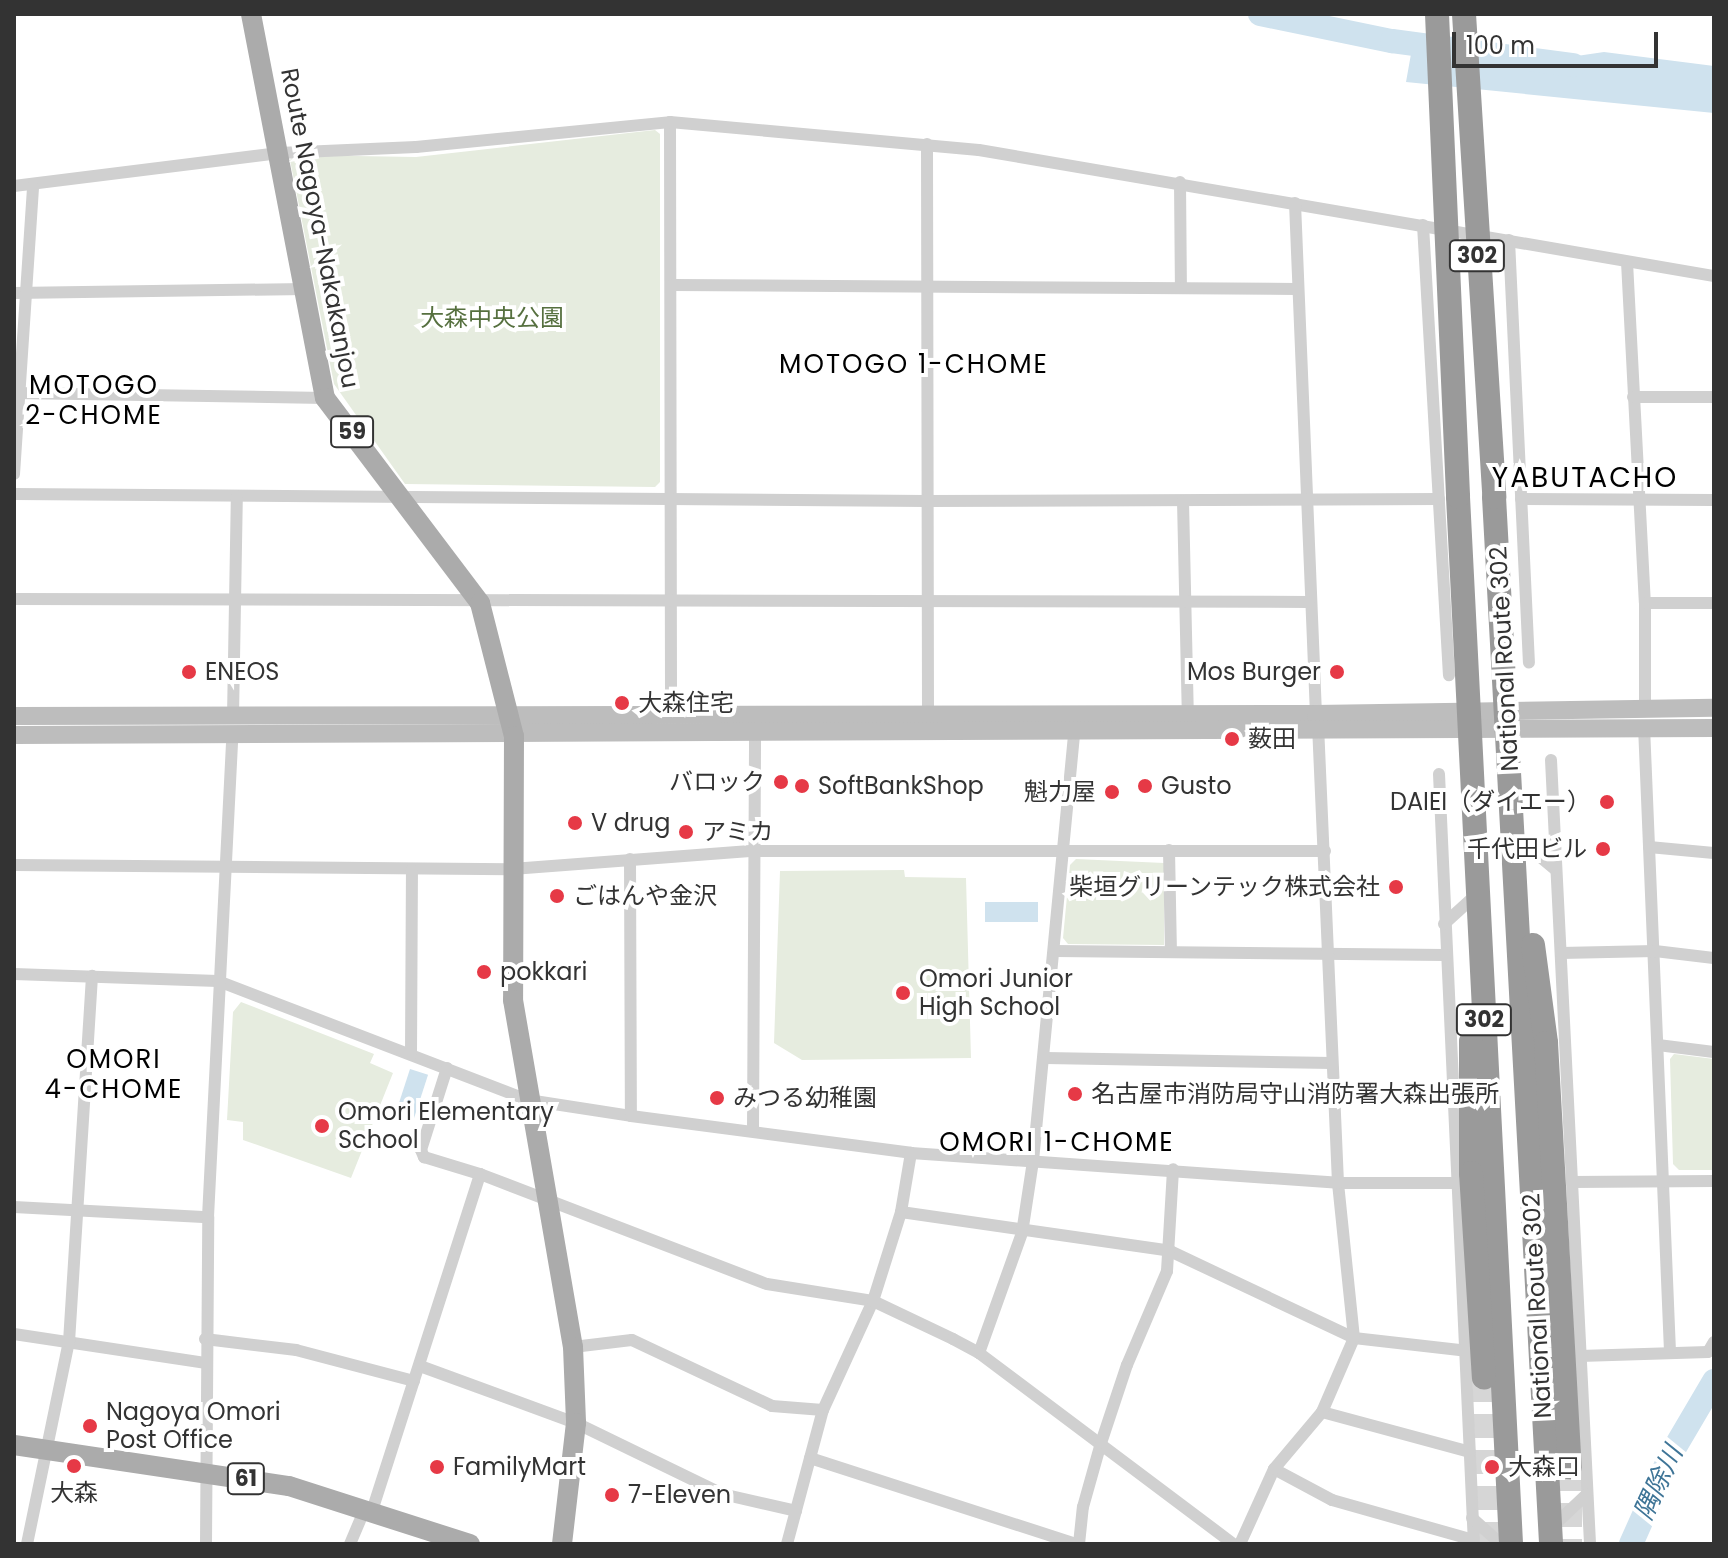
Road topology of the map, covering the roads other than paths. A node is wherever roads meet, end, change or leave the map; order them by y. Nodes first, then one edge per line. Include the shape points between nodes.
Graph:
1 (251, 14) edge
2 (1437, 14) edge
3 (1464, 14) edge
4 (670, 122) junction
5 (927, 144) junction
6 (279, 153) junction
7 (1180, 182) junction
8 (14, 186) edge
9 (33, 187) junction
10 (1295, 203) junction
11 (1423, 225) junction
12 (1509, 240) junction
13 (1627, 262) junction
14 (1714, 276) edge
15 (672, 285) junction
16 (929, 286) junction
17 (1181, 288) junction
18 (306, 289) junction
19 (1297, 289) junction
20 (21, 293) edge
21 (18, 393) edge
22 (1633, 397) junction
23 (1714, 397) edge
24 (325, 398) junction
25 (14, 474) edge
26 (14, 494) edge
27 (402, 495) junction
28 (237, 496) junction
29 (1448, 498) junction
30 (669, 499) junction
31 (1521, 499) junction
32 (1639, 500) junction
33 (1714, 500) edge
34 (926, 501) junction
35 (1183, 501) junction
36 (1308, 502) junction
37 (1522, 524) junction
38 (1498, 558) junction
39 (14, 599) edge
40 (236, 601) junction
41 (670, 602) junction
42 (1309, 602) junction
43 (480, 603) junction
44 (1645, 603) junction
45 (1714, 603) edge
46 (926, 604) junction
47 (1188, 604) junction
48 (1454, 625) junction
49 (1529, 663) dead end
50 (1449, 675) dead end
51 (1714, 708) edge
52 (671, 714) junction
53 (928, 715) junction
54 (1076, 715) junction
55 (1188, 715) junction
56 (14, 716) edge
57 (1644, 716) junction
58 (1508, 721) junction
59 (1467, 722) junction
60 (1317, 724) junction
61 (232, 726) junction
62 (511, 726) junction
63 (1714, 728) edge
64 (1074, 734) junction
65 (14, 735) edge
66 (755, 736) junction
67 (1551, 760) dead end
68 (1439, 774) dead end
69 (1515, 836) junction
70 (1649, 847) junction
71 (1064, 849) junction
72 (1169, 850) junction
73 (753, 851) junction
74 (1325, 851) junction
75 (1714, 853) edge
76 (630, 859) junction
77 (14, 865) edge
78 (228, 865) junction
79 (512, 869) junction
80 (412, 870) junction
81 (1556, 870) junction
82 (1477, 894) junction
83 (1444, 924) junction
84 (1055, 951) junction
85 (1655, 951) junction
86 (1171, 952) junction
87 (1561, 953) junction
88 (1327, 954) junction
89 (1445, 955) junction
90 (1714, 958) edge
91 (14, 974) edge
92 (92, 976) junction
93 (218, 981) junction
94 (1658, 1045) junction
95 (1714, 1052) edge
96 (411, 1054) junction
97 (1046, 1058) junction
98 (1332, 1063) junction
99 (447, 1068) junction
100 (528, 1100) junction
101 (631, 1116) junction
102 (753, 1130) junction
103 (911, 1153) junction
104 (1033, 1161) junction
105 (1173, 1169) junction
106 (480, 1174) junction
107 (1664, 1181) junction
108 (1714, 1181) edge
109 (1572, 1182) junction
110 (1338, 1183) junction
111 (1458, 1183) junction
112 (547, 1199) junction
113 (14, 1207) edge
114 (76, 1210) junction
115 (901, 1212) junction
116 (208, 1217) junction
117 (1022, 1233) junction
118 (1170, 1251) junction
119 (873, 1301) junction
120 (14, 1334) edge
121 (1354, 1338) junction
122 (205, 1339) junction
123 (69, 1342) junction
124 (1714, 1342) edge
125 (573, 1347) junction
126 (1468, 1351) junction
127 (1670, 1352) junction
128 (979, 1353) junction
129 (1580, 1356) junction
130 (205, 1363) junction
131 (420, 1366) junction
132 (1484, 1378) tunnel mouth
133 (414, 1381) junction
134 (823, 1410) junction
135 (1322, 1412) junction
136 (576, 1423) junction
137 (1101, 1443) junction
138 (14, 1445) edge
139 (49, 1450) junction
140 (1470, 1452) junction
141 (810, 1458) junction
142 (1570, 1467) tunnel mouth
143 (1274, 1469) junction
144 (204, 1473) junction
145 (1587, 1494) junction
146 (368, 1509) junction
147 (796, 1511) junction
148 (1472, 1518) junction
149 (1550, 1537) edge
150 (436, 1539) edge
151 (1473, 1542) edge
152 (27, 1544) edge
153 (206, 1544) edge
154 (350, 1544) edge
155 (470, 1544) edge
156 (562, 1544) edge
157 (787, 1544) edge
158 (1078, 1544) edge
159 (1233, 1544) edge
160 (1240, 1544) edge
161 (1501, 1544) edge
162 (1511, 1544) edge
163 (1590, 1544) edge

1 - 6 main road, Route Nagoya-Nakakanjou / 59
2 - 29 highway, National Route 302 / 302, bridge
3 - 38 highway, National Route 302 / 302, bridge
4 - 5 street
4 - 6 street via 416,147
4 - 15 street
5 - 7 street
5 - 16 street
6 - 9 street
6 - 18 main road, Route Nagoya-Nakakanjou / 59
7 - 10 street
7 - 17 street
8 - 9 street
9 - 20 street
10 - 11 street
10 - 19 street
11 - 12 street
11 - 29 street
12 - 13 street
12 - 31 street
13 - 14 street
13 - 22 street
15 - 16 street
15 - 30 street
16 - 17 street
16 - 34 street
17 - 19 street
18 - 20 street
18 - 24 main road, Route Nagoya-Nakakanjou / 59
19 - 36 street
20 - 21 street
21 - 24 street
21 - 25 street
22 - 23 street
22 - 32 street
24 - 27 main road, Route Nagoya-Nakakanjou / 59
26 - 28 street
27 - 28 street
27 - 30 street
27 - 43 main road, Route Nagoya-Nakakanjou / 59
28 - 40 street
29 - 36 street
29 - 48 highway, National Route 302 / 302
30 - 34 street
30 - 41 street
31 - 32 street
31 - 37 street
32 - 33 street
32 - 44 street
34 - 35 street
34 - 46 street
35 - 36 street
35 - 47 street
36 - 42 street
37 - 38 street
37 - 49 street
38 - 58 highway, National Route 302 / 302
39 - 40 street
40 - 43 street
40 - 61 street
41 - 43 street
41 - 46 street
41 - 52 street
42 - 47 street
42 - 60 street
43 - 62 main road, Route Nagoya-Nakakanjou / 59
44 - 45 street
44 - 57 street
46 - 47 street
46 - 53 street
47 - 55 street
48 - 50 street
48 - 59 highway, National Route 302 / 302
51 - 57 street
52 - 53 street
52 - 62 street
53 - 54 street
54 - 55 street
54 - 64 street
55 - 60 street
56 - 61 street
57 - 58 street
57 - 63 street
57 - 70 street
58 - 59 street
58 - 69 highway, National Route 302 / 302
59 - 60 street
59 - 82 highway, National Route 302 / 302
60 - 64 street
60 - 74 street
61 - 62 street
61 - 65 street
61 - 78 street
62 - 66 street
62 - 79 main road, Route Nagoya-Nakakanjou / 59
64 - 66 street
64 - 71 street
66 - 73 street
67 - 81 street
68 - 83 street
69 - 81 street
69 - 142 highway via 1546,1043
69 - 149 highway, National Route 302 / 302
70 - 75 street
70 - 85 street
71 - 72 street
71 - 73 street
71 - 84 street
72 - 74 street
72 - 86 street
73 - 76 street
73 - 102 street
74 - 88 street
76 - 79 street
76 - 101 street
77 - 78 street
78 - 80 street
78 - 93 street
79 - 80 street
79 - 100 main road, Route Nagoya-Nakakanjou / 59 via 513,1000
80 - 96 street
81 - 87 street
82 - 83 street
82 - 132 highway via 1471,1173
82 - 162 highway, National Route 302 / 302
83 - 89 street
84 - 86 street
84 - 97 street
85 - 87 street
85 - 90 street
85 - 94 street
86 - 88 street
87 - 109 street
88 - 89 street
88 - 98 street
89 - 111 street
91 - 92 street
92 - 93 street
92 - 114 street
93 - 96 street
93 - 116 street
94 - 95 street
94 - 107 street
96 - 99 street
97 - 98 street
97 - 104 street
98 - 110 street
99 - 100 street
99 - 106 street via 421,1150 424,1157
100 - 101 street
100 - 112 main road, Route Nagoya-Nakakanjou / 59
101 - 102 street
102 - 103 street
103 - 104 street
103 - 115 street
104 - 105 street
104 - 117 street
105 - 110 street
105 - 118 street
106 - 112 street
106 - 131 street
107 - 108 street
107 - 109 street
107 - 127 street
109 - 129 street
110 - 111 street
110 - 121 street
111 - 126 street
112 - 119 street via 767,1284
112 - 125 main road, Route Nagoya-Nakakanjou / 59
113 - 114 street
114 - 116 street
114 - 123 street
115 - 117 street
115 - 119 street
116 - 122 street
117 - 118 street
117 - 128 street
118 - 121 street
118 - 137 street
119 - 128 street
119 - 134 street
120 - 123 street
121 - 126 street
121 - 135 street
122 - 130 street
122 - 133 street via 296,1350
123 - 130 street
123 - 139 street
124 - 127 street via 1708,1352
125 - 134 street via 632,1340 772,1406
125 - 136 main road, Route Nagoya-Nakakanjou / 59
126 - 140 street
127 - 129 street
128 - 137 street
129 - 145 street
130 - 144 street
131 - 133 street
131 - 136 street
133 - 146 street
134 - 141 street
135 - 140 street
135 - 143 street
136 - 147 street via 722,1494
136 - 156 main road, Route Nagoya-Nakakanjou / 59
137 - 158 street
137 - 159 street
138 - 139 main road, 61
139 - 144 main road, 61
139 - 152 street
140 - 148 street
141 - 147 street
141 - 158 street
143 - 151 street via 1332,1500
143 - 160 street
144 - 146 main road, 61 via 289,1486
144 - 153 street
145 - 149 street
145 - 163 street
146 - 150 main road, 61
146 - 154 street
147 - 157 street
148 - 151 street
148 - 161 street
150 - 155 main road, 61

